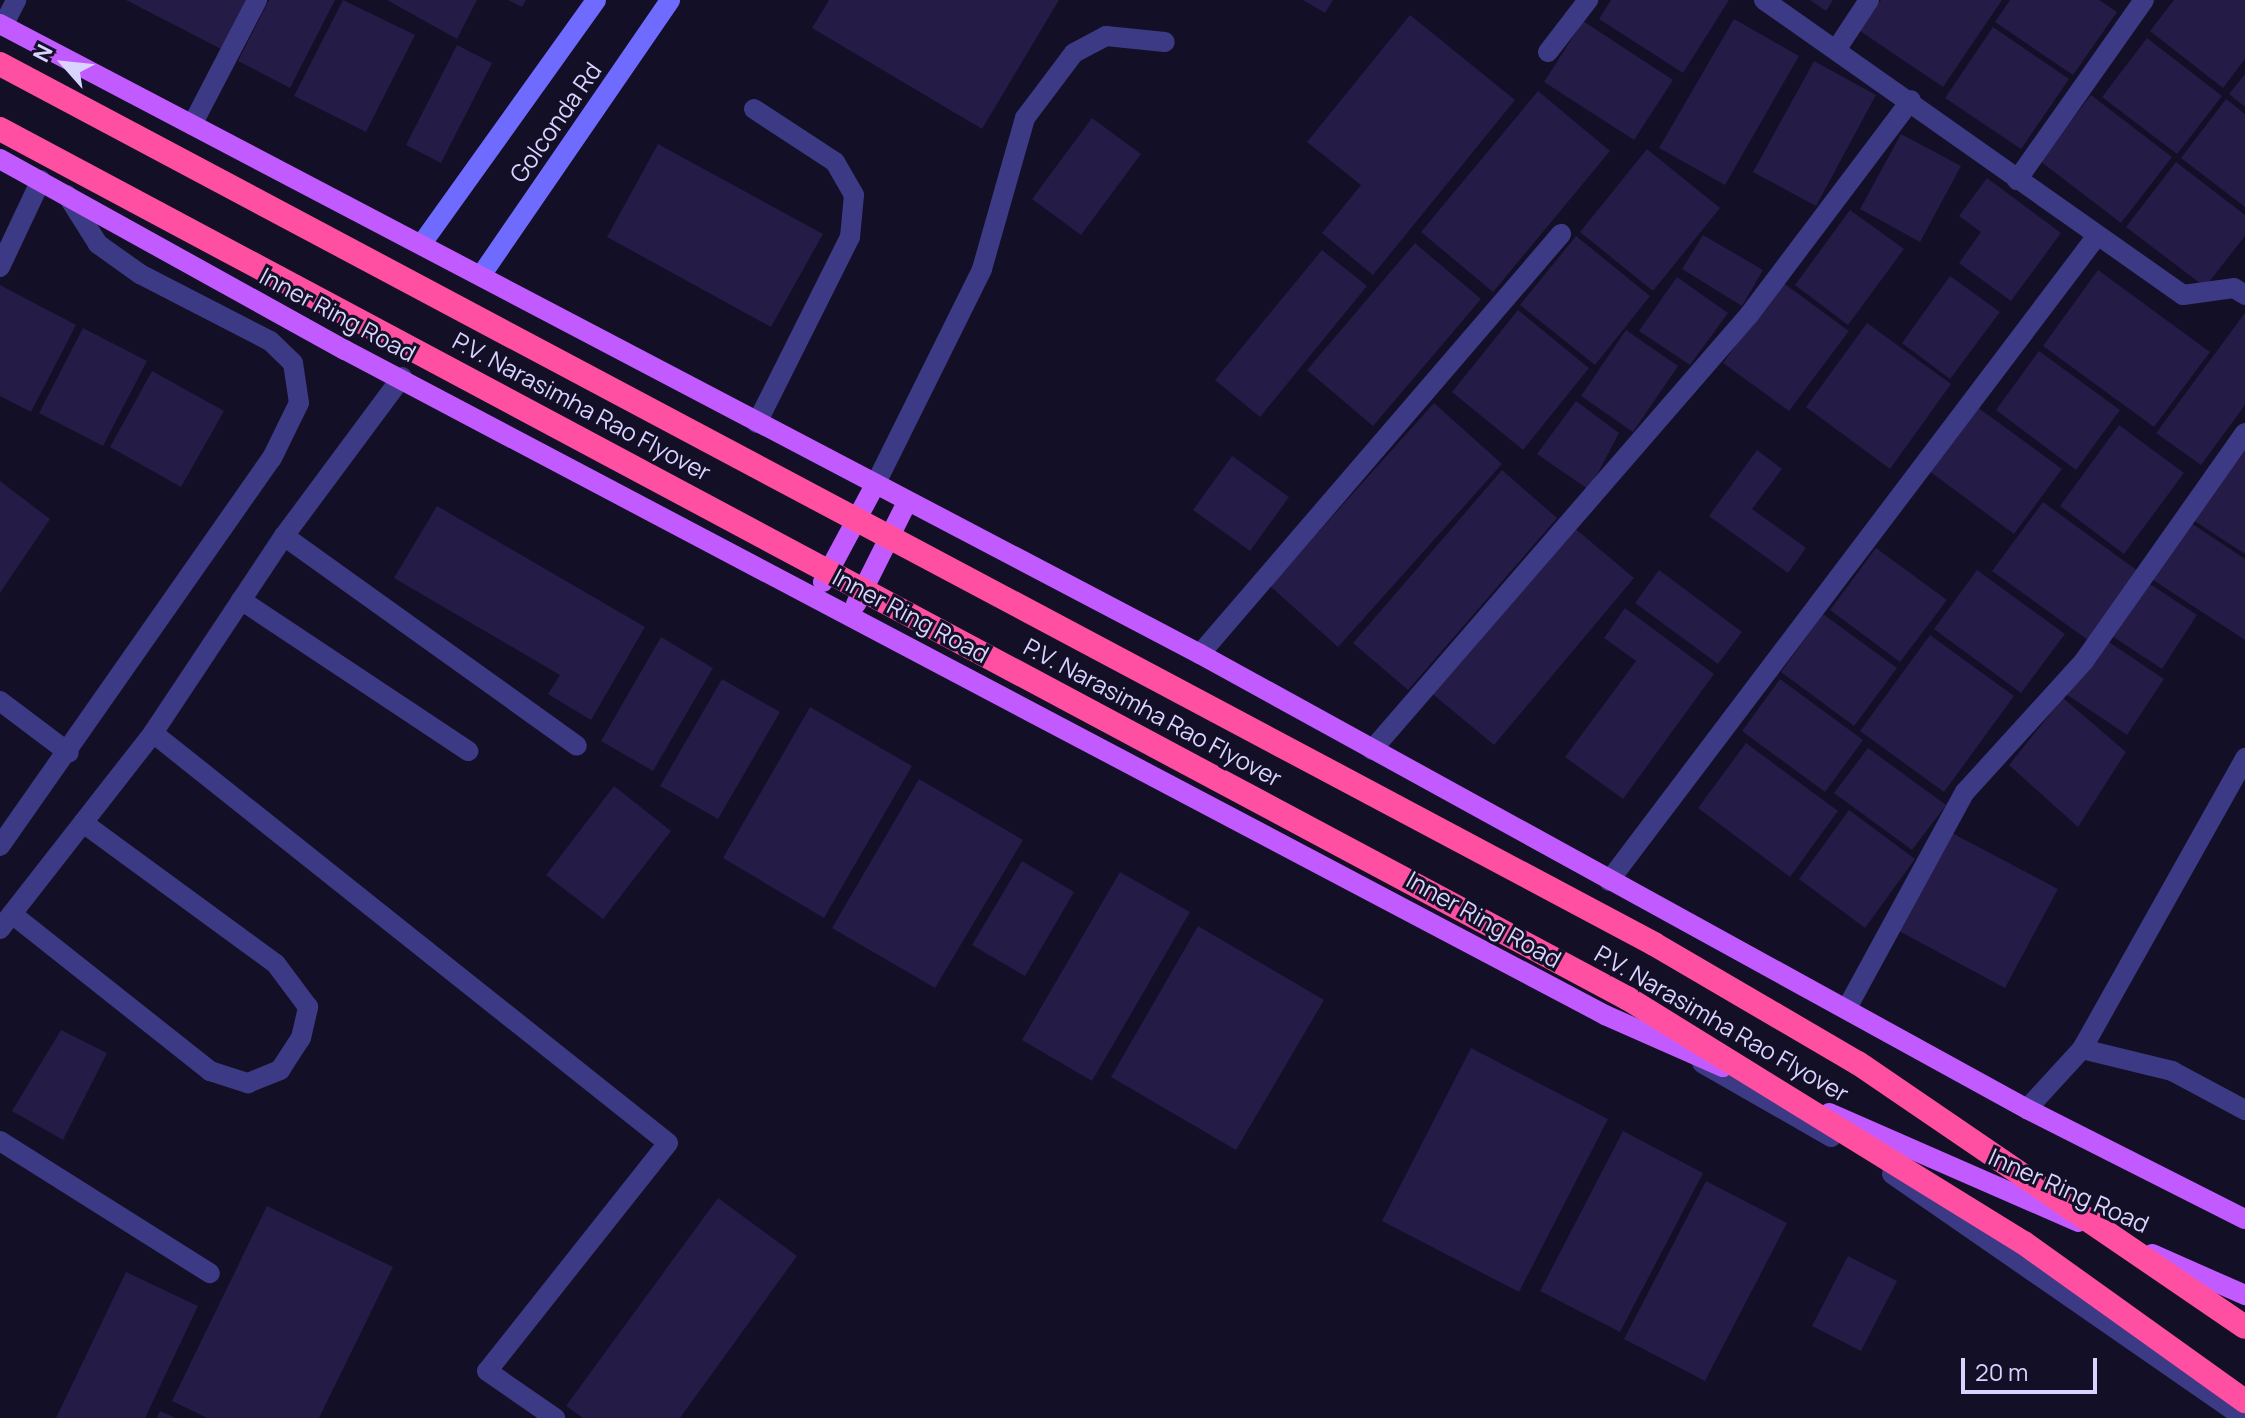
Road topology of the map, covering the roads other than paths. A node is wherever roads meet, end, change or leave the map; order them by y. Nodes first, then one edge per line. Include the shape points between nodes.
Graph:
1 (16, 0) edge
2 (257, 0) edge
3 (596, 0) edge
4 (670, 0) edge
5 (1588, 0) edge
6 (1764, 0) edge
7 (1869, 0) edge
8 (2144, 0) edge
9 (2, 25) edge
10 (1165, 42) dead end
11 (1836, 50) junction
12 (1548, 52) dead end
13 (0, 64) edge
14 (1911, 100) junction
15 (754, 109) dead end
16 (192, 125) junction
17 (0, 129) edge
18 (0, 159) edge
19 (41, 180) junction
20 (2017, 180) junction
21 (67, 195) junction
22 (1561, 234) dead end
23 (2096, 237) junction
24 (423, 242) junction
25 (0, 267) edge
26 (482, 274) junction
27 (2241, 285) edge
28 (402, 377) junction
29 (757, 423) junction
30 (2245, 433) edge
31 (874, 487) junction
32 (906, 504) junction
33 (284, 536) junction
34 (816, 595) junction
35 (241, 600) junction
36 (851, 613) junction
37 (1200, 654) junction
38 (0, 701) edge
39 (153, 733) junction
40 (577, 746) dead end
41 (1372, 750) junction
42 (468, 751) dead end
43 (69, 753) junction
44 (2245, 758) edge
45 (83, 823) junction
46 (3, 836) edge
47 (1609, 881) junction
48 (6, 922) edge
49 (1847, 1008) junction
50 (1672, 1044) junction
51 (2082, 1049) junction
52 (2027, 1109) junction
53 (2245, 1110) edge
54 (0, 1141) edge
55 (2245, 1219) edge
56 (210, 1273) dead end
57 (2245, 1295) edge
58 (2245, 1327) edge
59 (2245, 1401) edge
60 (555, 1418) edge
61 (2245, 1418) edge

1 - 9 street
2 - 16 street
3 - 24 main road, Golconda Rd
4 - 26 main road, Golconda Rd
5 - 12 street
6 - 11 street
7 - 11 street
8 - 20 street
9 - 16 main road
10 - 31 street via 1106,36 1074,53 1025,118 982,269
11 - 14 street
13 - 58 highway, P.V. Narasimha Rao Flyover, bridge via 1654,944 1870,1071
14 - 20 street
14 - 41 street via 1749,315
15 - 29 street via 835,162 854,195 850,237
16 - 24 main road
17 - 59 highway, P.V. Narasimha Rao Flyover, bridge via 1627,998 2024,1243
18 - 19 main road, Inner Ring Road
19 - 21 main road, Inner Ring Road
19 - 25 street
20 - 23 street
21 - 28 main road, Inner Ring Road
21 - 43 street via 98,244 140,274 270,341 300,381 292,428
22 - 37 street
23 - 27 street via 2183,295
23 - 47 street
24 - 26 main road, Inner Ring Road
26 - 29 main road, Inner Ring Road
28 - 33 street
28 - 34 main road, Inner Ring Road
29 - 31 main road, Inner Ring Road
30 - 49 street via 2084,661 1965,792
31 - 32 main road, Inner Ring Road
31 - 34 main road
32 - 36 main road
32 - 37 main road, Inner Ring Road
33 - 35 street
33 - 40 street
34 - 36 main road, Inner Ring Road
35 - 39 street
35 - 42 street
36 - 50 main road, Inner Ring Road
37 - 41 main road, Inner Ring Road
38 - 43 street
39 - 45 street
39 - 60 street via 668,1143 487,1371
41 - 47 main road, Inner Ring Road
43 - 46 street
44 - 51 street
45 - 48 street
45 - 48 street via 276,964 308,1007 301,1038 280,1070 248,1083 210,1071
47 - 49 main road, Inner Ring Road
49 - 52 main road, Inner Ring Road
50 - 57 main road, Inner Ring Road
50 - 61 street via 1863,1154
51 - 52 street
51 - 53 street via 2172,1071
52 - 55 main road, Inner Ring Road
54 - 56 street

